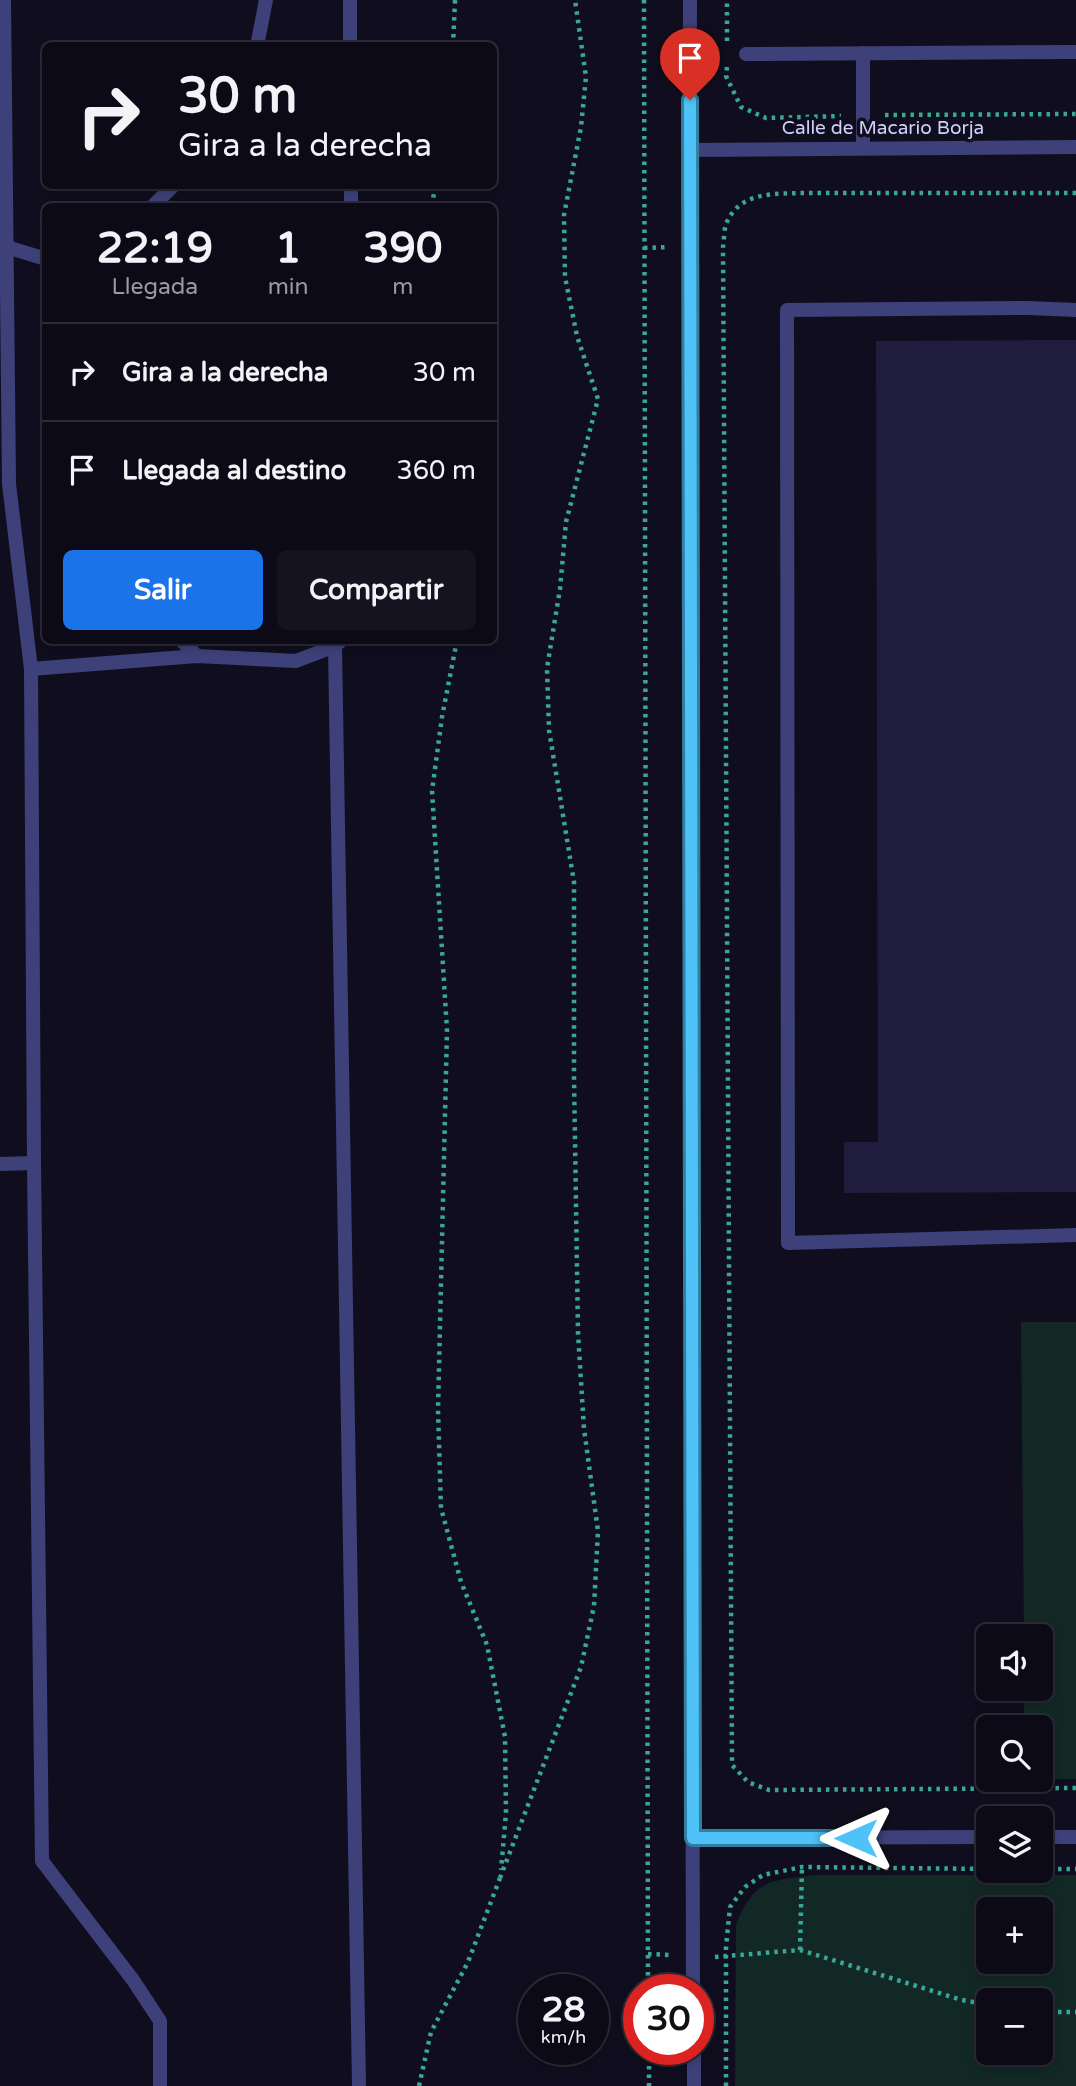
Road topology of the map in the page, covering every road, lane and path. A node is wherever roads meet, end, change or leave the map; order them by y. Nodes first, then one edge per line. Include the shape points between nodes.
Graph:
1 (4, 0) edge
2 (266, 0) edge
3 (350, 0) edge
4 (455, 0) edge
5 (575, 0) edge
6 (644, 0) edge
7 (690, 0) edge
8 (258, 42) edge
9 (350, 42) edge
10 (453, 42) edge
11 (1076, 52) edge
12 (863, 53) junction
13 (746, 54) dead end
14 (1076, 147) edge
15 (863, 148) junction
16 (690, 150) junction
17 (170, 189) edge
18 (1076, 193) edge
19 (156, 203) edge
20 (3, 246) edge
21 (42, 258) edge
22 (1076, 310) edge
23 (185, 644) edge
24 (337, 644) edge
25 (339, 644) edge
26 (456, 644) edge
27 (197, 656) junction
28 (31, 668) junction
29 (34, 1163) junction
30 (0, 1164) edge
31 (1076, 1235) edge
32 (1076, 1788) edge
33 (976, 1837) edge
34 (1053, 1837) edge
35 (1076, 1837) edge
36 (693, 1838) junction
37 (802, 1867) junction
38 (1076, 1868) edge
39 (976, 1869) edge
40 (1053, 1869) edge
41 (500, 1878) junction
42 (800, 1950) junction
43 (726, 1958) junction
44 (648, 1974) edge
45 (693, 1974) edge
46 (976, 2003) edge
47 (1053, 2011) edge
48 (1076, 2012) edge
49 (649, 2065) edge
50 (694, 2065) edge
51 (160, 2086) edge
52 (359, 2086) edge
53 (419, 2086) edge
54 (649, 2086) edge
55 (694, 2086) edge
56 (726, 2086) edge

1 - 20 street
2 - 8 street
3 - 9 street
4 - 10 path
5 - 41 path via 586,77 564,215 565,277 577,336 598,399 566,522 547,668 549,730 574,882 578,1333 584,1429 598,1531 594,1606 580,1667
6 - 44 path
7 - 16 street
11 - 12 street
12 - 13 street
12 - 15 street
14 - 15 street, Calle de Macario Borja
15 - 16 street, Calle de Macario Borja
16 - 36 street
17 - 19 street
18 - 32 path via 757,195 738,206 726,224 723,247 732,1765 748,1782 769,1790
20 - 21 street
20 - 28 street via 9,484
22 - 31 street via 787,310 787,407 788,1243
23 - 27 street
24 - 27 street via 296,661
25 - 52 street
26 - 41 path via 432,791 447,1030 438,1410 441,1508 461,1582 487,1645 505,1737 506,1813
27 - 28 street
28 - 29 street
29 - 30 street
29 - 51 street via 42,1861 160,2021
33 - 36 street
34 - 35 street
36 - 45 street
37 - 39 path
37 - 42 path
37 - 43 path via 763,1875 745,1887 730,1908
38 - 40 path
41 - 53 path via 468,1962 431,2032
42 - 43 path
42 - 46 path
43 - 56 path
47 - 48 path
49 - 54 path
50 - 55 street

